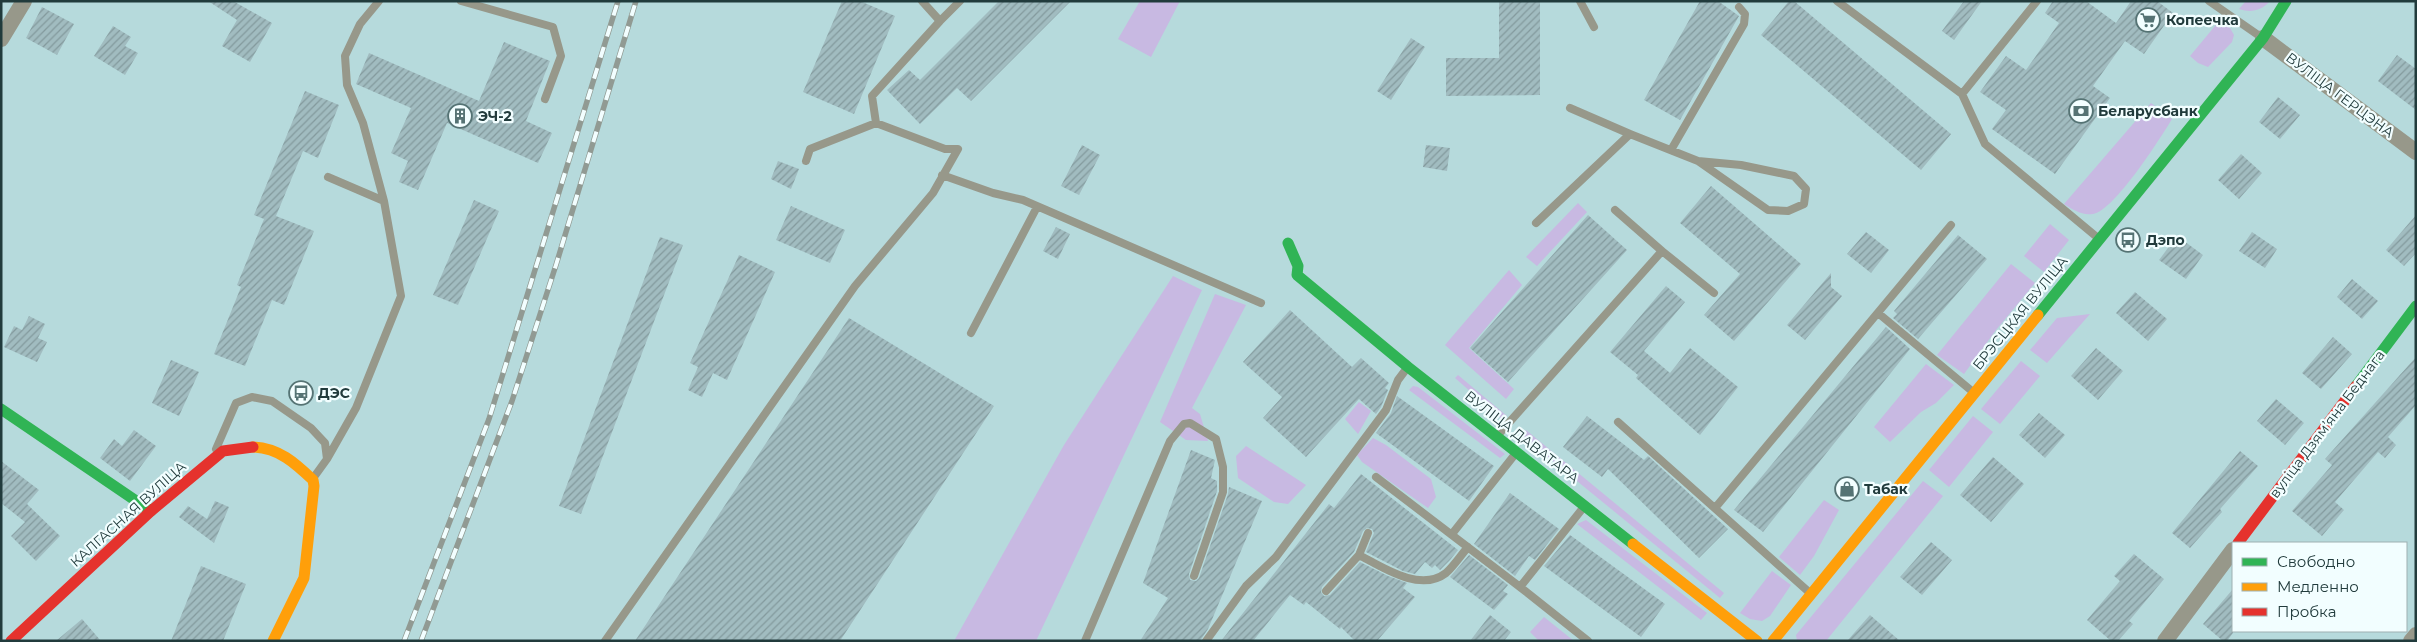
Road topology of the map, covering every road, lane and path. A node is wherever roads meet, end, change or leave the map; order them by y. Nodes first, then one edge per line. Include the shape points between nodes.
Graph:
1 (24, 1) edge
2 (379, 1) edge
3 (461, 1) edge
4 (922, 1) edge
5 (960, 1) edge
6 (1580, 1) edge
7 (1837, 1) edge
8 (2037, 1) edge
9 (2209, 1) edge
10 (2286, 1) edge
11 (1740, 7) dead end
12 (940, 21) junction
13 (1594, 27) dead end
14 (2263, 38) junction
15 (1, 39) edge
16 (1962, 94) junction
17 (545, 99) dead end
18 (1570, 108) dead end
19 (876, 123) junction
20 (1630, 134) junction
21 (1671, 150) junction
22 (2416, 152) edge
23 (806, 161) dead end
24 (1698, 161) junction
25 (942, 175) junction
26 (328, 177) dead end
27 (384, 200) junction
28 (1037, 207) junction
29 (1615, 210) dead end
30 (1536, 223) dead end
31 (1951, 225) dead end
32 (2100, 239) junction
33 (1288, 243) dead end
34 (1662, 251) junction
35 (1714, 293) dead end
36 (1261, 303) dead end
37 (2416, 306) edge
38 (1878, 313) junction
39 (971, 333) dead end
40 (1408, 367) junction
41 (1975, 393) junction
42 (1, 409) edge
43 (1618, 422) dead end
44 (1497, 437) junction
45 (1517, 452) junction
46 (327, 460) junction
47 (210, 462) junction
48 (1376, 476) dead end
49 (313, 480) junction
50 (1585, 506) junction
51 (1715, 508) junction
52 (151, 511) junction
53 (1368, 532) dead end
54 (1452, 534) junction
55 (2239, 542) edge
56 (1468, 547) junction
57 (2232, 551) edge
58 (1359, 555) junction
59 (1194, 576) dead end
60 (1520, 587) junction
61 (1326, 591) dead end
62 (1812, 594) junction
63 (2416, 635) edge
64 (11, 641) edge
65 (273, 641) edge
66 (605, 641) edge
67 (1085, 641) edge
68 (1206, 641) edge
69 (1588, 641) edge
70 (1756, 641) edge
71 (1773, 641) edge
72 (2165, 641) edge
73 (2412, 641) edge

1 - 15 street
2 - 27 lane via 360,24 345,56 347,85 363,123
3 - 17 lane via 553,27 560,56
4 - 12 lane
5 - 12 lane
6 - 13 lane
7 - 16 lane
8 - 16 lane
9 - 14 lane
10 - 14 street, БРЭСЦКАЯ ВУЛІЦА
11 - 21 lane via 1744,24
12 - 19 lane via 872,96
14 - 22 street, ВУЛІЦА ГЕРЦЭНА
14 - 32 street, БРЭСЦКАЯ ВУЛІЦА
16 - 32 lane via 1985,144
18 - 20 lane
19 - 23 lane via 810,149
19 - 25 lane via 945,149 958,149
20 - 21 lane
20 - 30 lane
21 - 24 lane
24 - 24 lane via 1768,210 1788,211 1804,204 1806,189 1794,176 1742,165
25 - 28 lane
25 - 66 lane via 933,193 855,286
26 - 27 lane
27 - 46 lane via 401,296 356,408
28 - 36 lane
28 - 39 lane
29 - 34 lane
31 - 38 lane
32 - 41 street, БРЭСЦКАЯ ВУЛІЦА
33 - 40 street, ВУЛІЦА ДАВАТАРА via 1298,266 1297,276
34 - 35 lane
34 - 44 lane
37 - 55 street, вуліца Дзямʼяна Беднага
38 - 41 lane
38 - 51 lane
40 - 44 street, ВУЛІЦА ДАВАТАРА
40 - 68 lane via 1398,380 1386,410 1276,557 1246,586
41 - 62 street, БРЭСЦКАЯ ВУЛІЦА
42 - 52 street
43 - 51 lane
44 - 45 street, ВУЛІЦА ДАВАТАРА
45 - 50 street, ВУЛІЦА ДАВАТАРА
45 - 54 lane
46 - 47 lane via 325,443 311,428 272,401 252,397 236,404
46 - 49 lane
47 - 49 street, КАЛГАСНАЯ ВУЛІЦА via 236,446 261,448 280,453
47 - 52 street, КАЛГАСНАЯ ВУЛІЦА
48 - 54 lane
49 - 65 street via 304,578
50 - 60 lane
50 - 70 street, ВУЛІЦА ДАВАТАРА
51 - 62 lane
52 - 64 street, КАЛГАСНАЯ ВУЛІЦА
53 - 58 lane
54 - 56 lane
56 - 58 lane via 1445,574 1418,580 1403,578
56 - 60 lane
57 - 72 street
58 - 61 lane
59 - 67 lane via 1223,492 1223,475 1216,438 1190,423 1184,424 1170,441
60 - 69 lane
62 - 71 street, БРЭСЦКАЯ ВУЛІЦА
63 - 73 street

